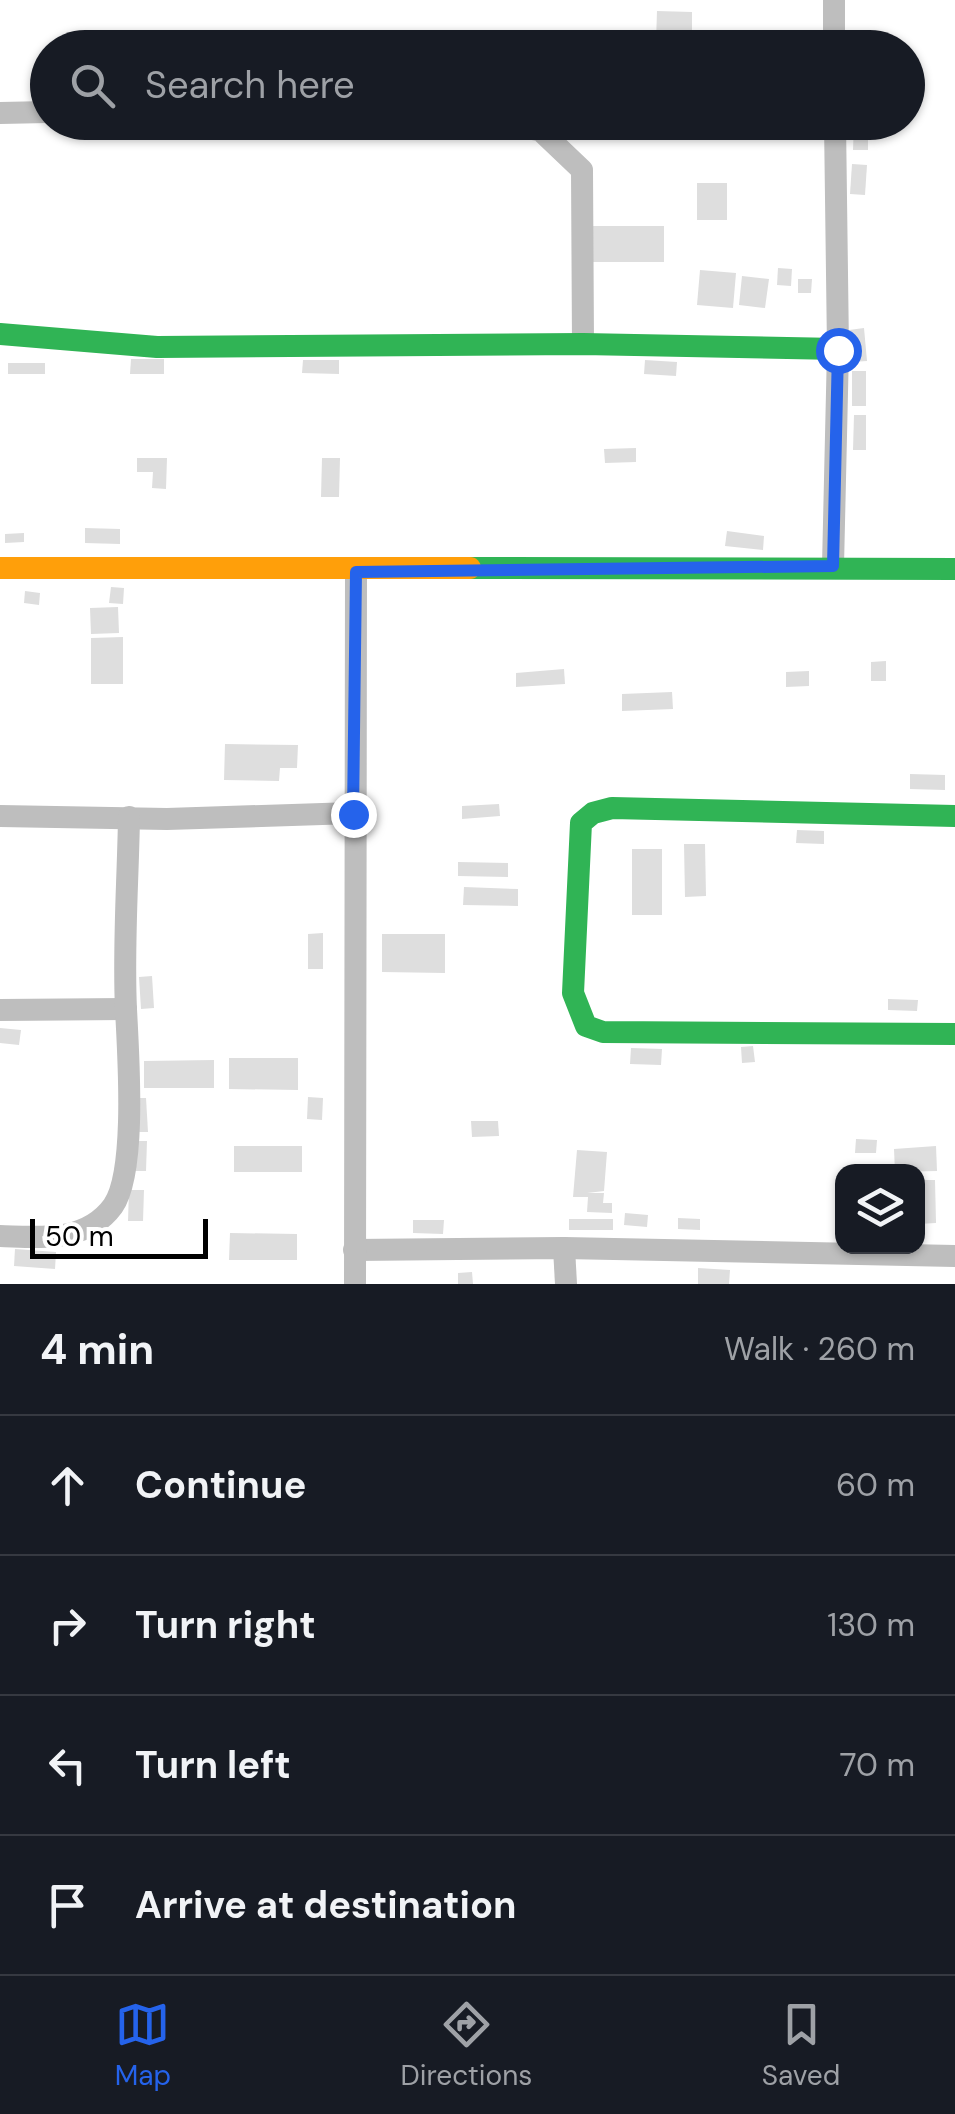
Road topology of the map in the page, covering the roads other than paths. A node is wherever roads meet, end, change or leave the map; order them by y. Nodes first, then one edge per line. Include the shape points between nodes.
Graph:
1 (834, 0) edge
2 (834, 30) edge
3 (30, 112) edge
4 (0, 113) edge
5 (550, 140) edge
6 (835, 140) edge
7 (0, 334) edge
8 (583, 344) junction
9 (838, 350) junction
10 (833, 566) junction
11 (0, 568) edge
12 (955, 569) edge
13 (356, 572) junction
14 (353, 814) junction
15 (0, 816) edge
16 (955, 816) edge
17 (129, 818) junction
18 (126, 1009) junction
19 (0, 1010) edge
20 (955, 1034) edge
21 (0, 1236) edge
22 (564, 1248) junction
23 (354, 1250) junction
24 (955, 1256) edge
25 (355, 1284) edge
26 (566, 1284) edge

1 - 2 street
3 - 4 street
5 - 8 street via 582,170
6 - 9 street
7 - 8 street via 158,346
8 - 9 street
9 - 10 street
10 - 12 street
10 - 13 street
11 - 13 street
13 - 14 street
14 - 17 street
14 - 23 street
15 - 17 street
16 - 20 street via 612,808 593,813 581,823 573,994 586,1026 603,1032
17 - 18 street
18 - 19 street
18 - 21 street via 132,1057 122,1188 114,1205 73,1235
22 - 23 street
22 - 24 street
22 - 26 street
23 - 25 street

